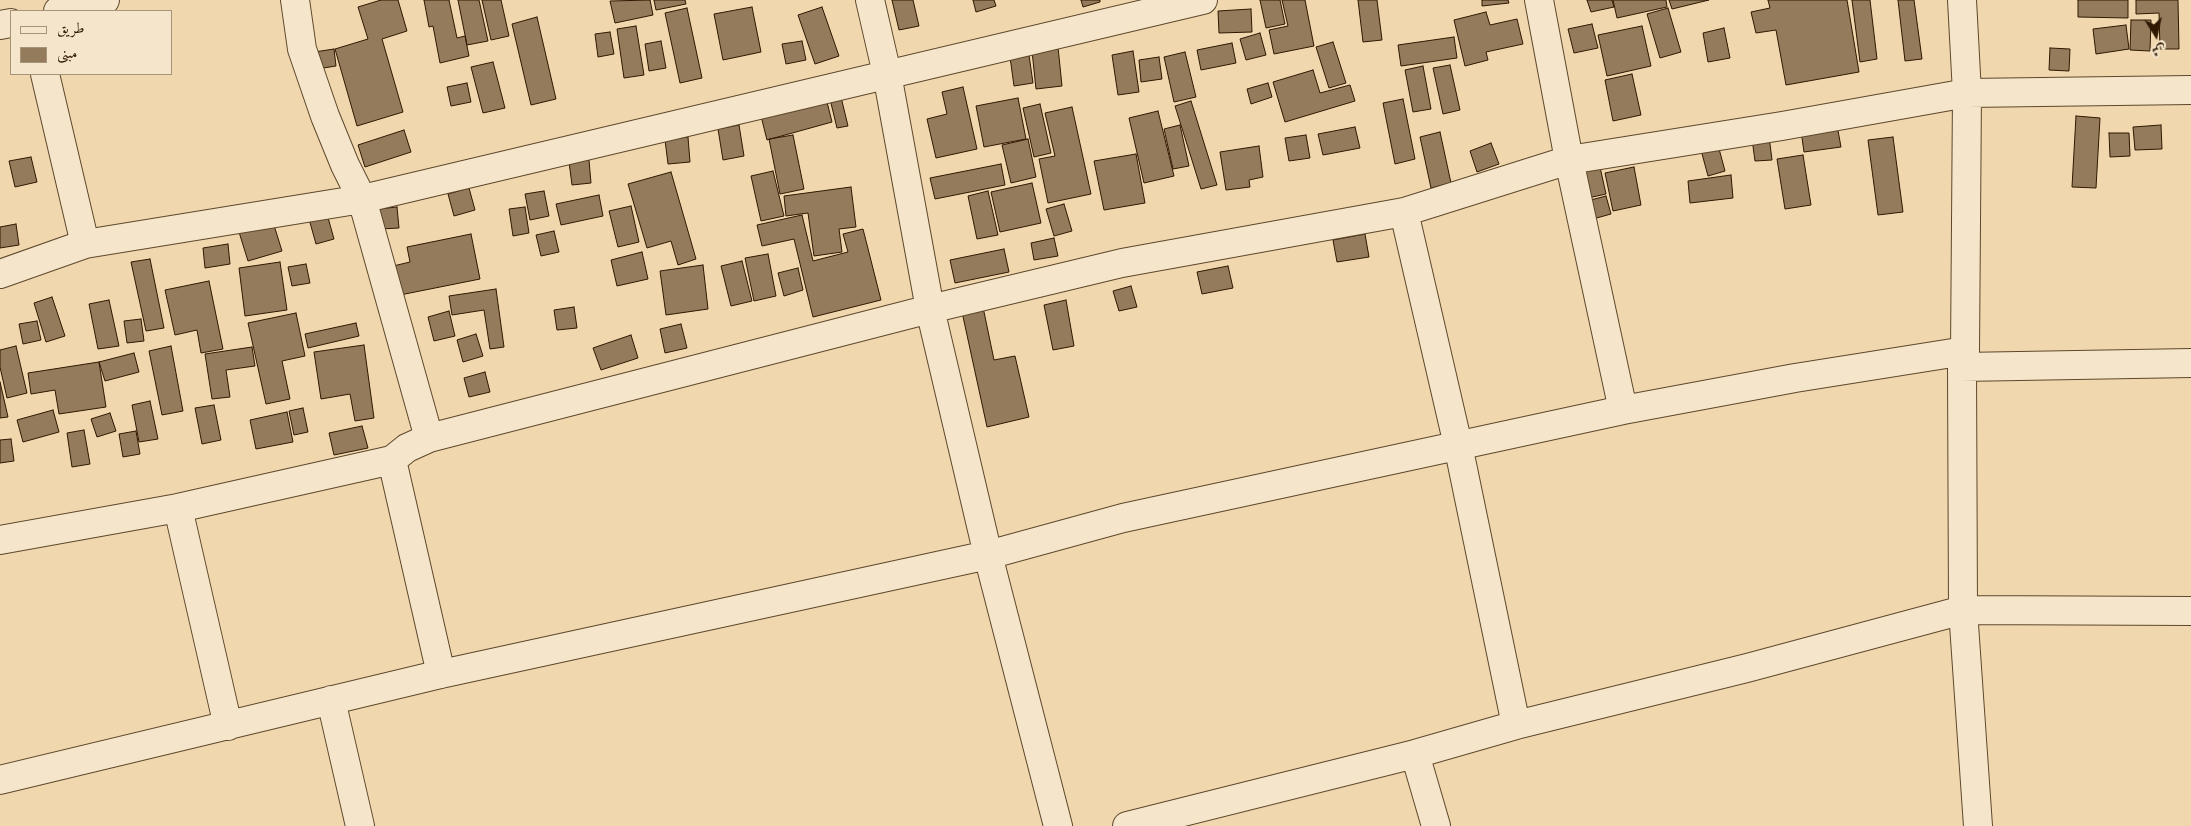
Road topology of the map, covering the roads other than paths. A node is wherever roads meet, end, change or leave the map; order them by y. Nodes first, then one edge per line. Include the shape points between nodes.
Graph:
1 (106, 0) edge
2 (295, 0) edge
3 (870, 0) edge
4 (1203, 0) edge
5 (1539, 0) edge
6 (1962, 0) edge
7 (62, 10) edge
8 (887, 74) junction
9 (45, 75) edge
10 (2191, 90) edge
11 (1967, 93) junction
12 (1569, 160) junction
13 (362, 199) junction
14 (1404, 212) junction
15 (85, 244) junction
16 (0, 274) edge
17 (930, 309) junction
18 (1963, 359) junction
19 (2191, 363) edge
20 (1623, 410) junction
21 (429, 438) junction
22 (1458, 445) junction
23 (392, 460) junction
24 (178, 508) junction
25 (0, 540) edge
26 (988, 555) junction
27 (1963, 610) junction
28 (2191, 611) edge
29 (441, 674) junction
30 (331, 700) junction
31 (1516, 725) junction
32 (228, 726) junction
33 (1416, 754) junction
34 (0, 780) edge
35 (360, 826) edge
36 (1058, 826) edge
37 (1127, 826) edge
38 (1436, 826) edge
39 (1978, 826) edge

1 - 7 street
2 - 13 street via 302,49 332,132
3 - 8 street
4 - 8 street
5 - 12 street
6 - 11 street
8 - 13 street
8 - 17 street
9 - 15 street
10 - 11 street
11 - 12 street
11 - 18 street
12 - 14 street
12 - 20 street
13 - 15 street
13 - 21 street
14 - 17 street via 1122,263
14 - 22 street
15 - 16 street
17 - 21 street
17 - 26 street
18 - 19 street
18 - 20 street via 1795,378
18 - 27 street
20 - 22 street
21 - 23 street via 407,448
22 - 26 street via 1124,518
22 - 31 street
23 - 24 street
23 - 29 street
24 - 25 street
24 - 32 street
26 - 29 street
26 - 36 street
27 - 28 street
27 - 31 street
27 - 39 street
29 - 30 street
30 - 32 street
30 - 35 street
31 - 33 street
32 - 34 street
33 - 37 street
33 - 38 street

